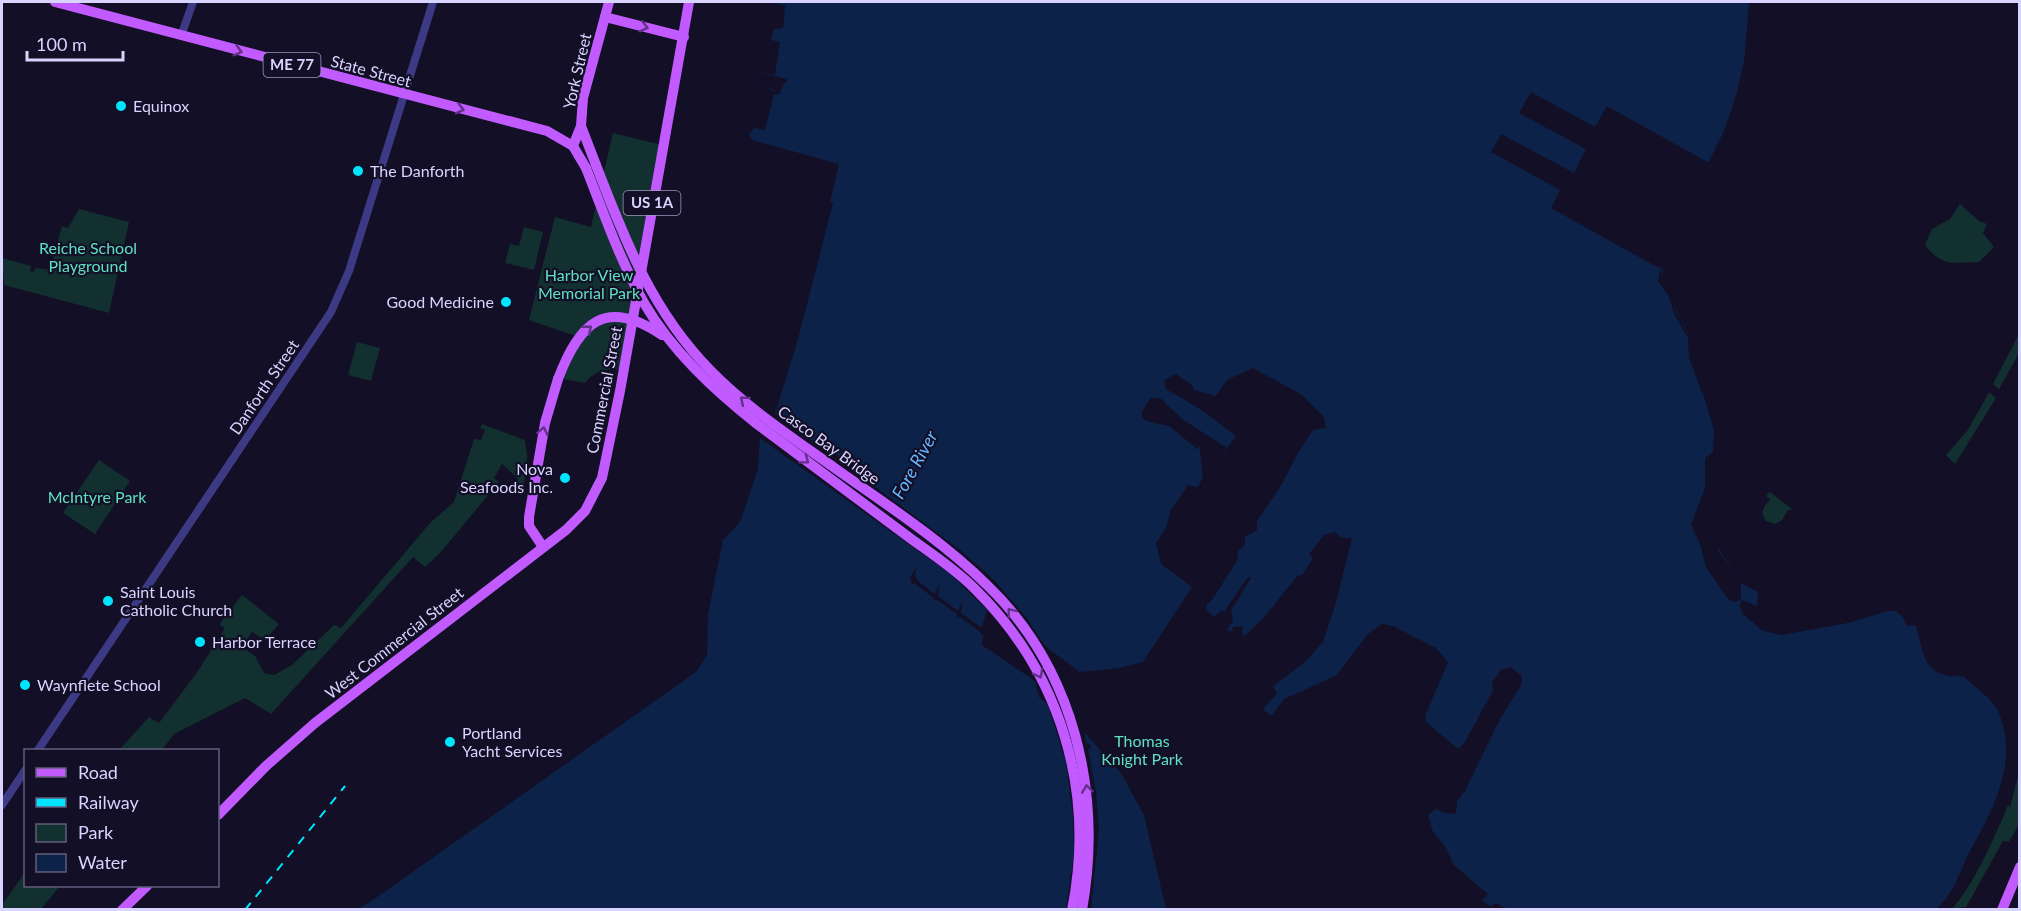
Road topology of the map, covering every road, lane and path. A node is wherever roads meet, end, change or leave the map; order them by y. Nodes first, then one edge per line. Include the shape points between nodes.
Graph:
1 (55, 2) edge
2 (193, 2) edge
3 (433, 2) edge
4 (609, 2) edge
5 (688, 2) edge
6 (605, 17) junction
7 (181, 36) junction
8 (684, 37) junction
9 (403, 95) junction
10 (581, 126) junction
11 (547, 131) junction
12 (573, 147) junction
13 (591, 167) junction
14 (669, 339) junction
15 (593, 500) joint
16 (543, 547) junction
17 (39, 749) edge
18 (24, 772) edge
19 (2, 805) edge
20 (219, 814) edge
21 (2019, 867) edge
22 (145, 887) edge
23 (122, 909) edge
24 (1072, 909) edge
25 (1082, 909) edge
26 (2002, 909) edge

1 - 7 main road, State Street / ME 77
2 - 7 street
3 - 9 street, Danforth Street
4 - 6 main road, York Street / ME 77
5 - 8 main road, Commercial Street / US 1A
6 -> 8 main road
6 - 10 main road, York Street / ME 77 via 583,98
7 -> 9 main road, State Street / ME 77
8 - 15 main road, Commercial Street / US 1A via 620,391 602,478
9 -> 11 main road, State Street / ME 77
9 - 17 street, Danforth Street via 349,271 331,312
10 - 11 main road via 570,132
10 - 12 main road, York Street
10 - 13 main road, Casco Bay Bridge / ME 77
11 - 12 main road, State Street / ME 77
12 - 13 main road, Casco Bay Bridge / ME 77
13 - 14 main road, Casco Bay Bridge / ME 77, bridge via 624,264 645,305
25 -> 13 main road, Casco Bay Bridge / ME 77, bridge via 1089,849 1085,770 1068,711 1026,631 967,566 746,402 694,353 640,274
16 -> 14 main road, bridge via 529,526 529,517 545,423 574,344 586,329 618,316 636,319
14 -> 24 main road, Casco Bay Bridge / ME 77, bridge via 732,404 948,565 1004,620 1030,657 1060,720 1077,786 1080,852
15 - 16 main road, West Commercial Street / US 1A via 576,521
16 - 20 main road, West Commercial Street / US 1A via 315,723
18 - 19 street
21 - 26 main road
22 - 23 main road

